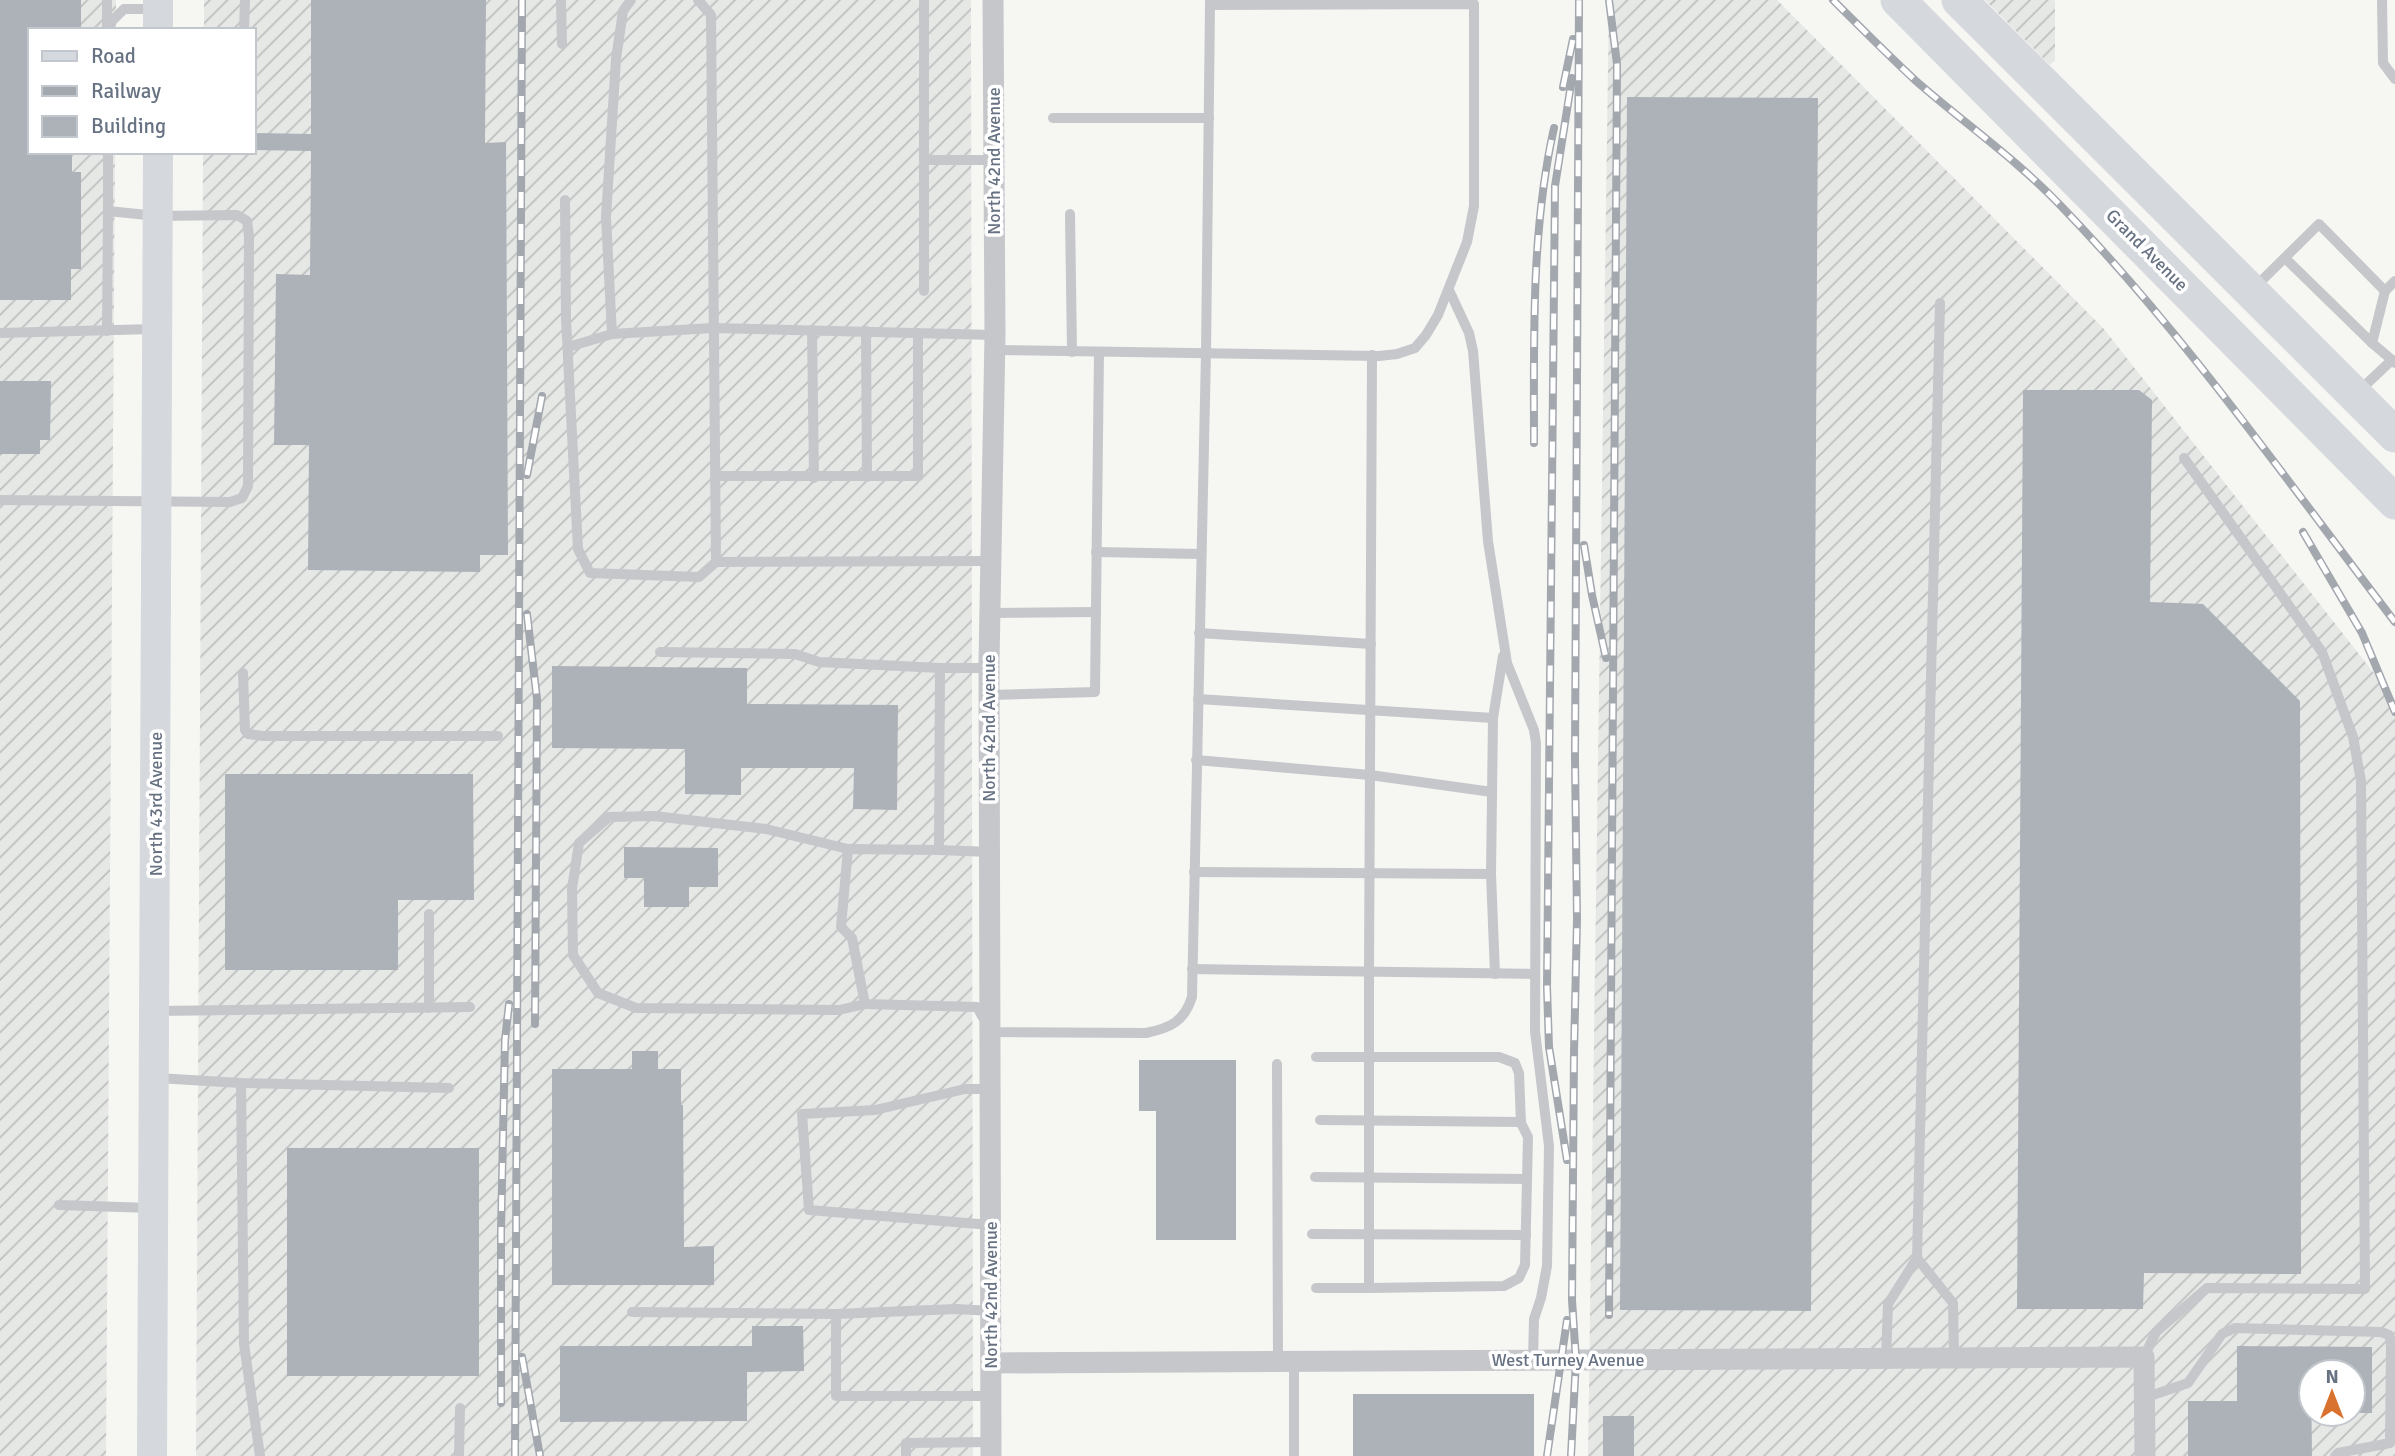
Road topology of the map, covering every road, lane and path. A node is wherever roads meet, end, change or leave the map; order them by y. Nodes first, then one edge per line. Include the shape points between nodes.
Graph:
1 (107, 0) edge
2 (245, 0) edge
3 (561, 0) edge
4 (631, 0) edge
5 (698, 0) edge
6 (924, 0) edge
7 (993, 0) edge
8 (1898, 0) edge
9 (1959, 0) edge
10 (2382, 0) edge
11 (1210, 2) edge
12 (1342, 2) edge
13 (1474, 2) edge
14 (158, 13) edge
15 (107, 28) edge
16 (244, 28) edge
17 (562, 44) dead end
18 (2395, 79) edge
19 (1053, 118) dead end
20 (1209, 118) junction
21 (108, 154) edge
22 (158, 154) edge
23 (924, 160) junction
24 (994, 160) junction
25 (565, 200) dead end
26 (108, 211) junction
27 (1070, 214) dead end
28 (158, 216) junction
29 (2285, 258) junction
30 (2395, 281) edge
31 (1449, 290) junction
32 (923, 291) dead end
33 (2251, 291) junction
34 (2385, 291) junction
35 (1940, 303) dead end
36 (713, 328) junction
37 (157, 329) junction
38 (812, 330) junction
39 (107, 331) junction
40 (866, 331) junction
41 (0, 333) edge
42 (918, 333) junction
43 (612, 334) junction
44 (995, 342) junction
45 (2372, 343) junction
46 (568, 348) junction
47 (1072, 352) junction
48 (1099, 352) junction
49 (1206, 353) junction
50 (1372, 355) junction
51 (2393, 361) edge
52 (2355, 395) junction
53 (2395, 435) edge
54 (2184, 458) dead end
55 (716, 476) junction
56 (867, 477) junction
57 (814, 478) junction
58 (0, 500) edge
59 (157, 500) junction
60 (2395, 502) edge
61 (1096, 552) junction
62 (1201, 554) junction
63 (991, 561) junction
64 (716, 562) junction
65 (1096, 612) junction
66 (990, 613) junction
67 (1199, 633) junction
68 (1371, 644) junction
69 (1505, 650) junction
70 (660, 652) dead end
71 (940, 668) junction
72 (989, 668) junction
73 (243, 673) dead end
74 (989, 695) junction
75 (1198, 699) junction
76 (1370, 710) junction
77 (1493, 718) junction
78 (498, 736) dead end
79 (1196, 760) junction
80 (1370, 775) junction
81 (1492, 792) junction
82 (848, 849) junction
83 (939, 850) junction
84 (990, 852) junction
85 (1194, 872) junction
86 (1370, 874) junction
87 (1491, 874) junction
88 (429, 914) dead end
89 (1192, 968) junction
90 (1369, 971) junction
91 (1495, 974) junction
92 (1535, 974) junction
93 (865, 1004) junction
94 (470, 1007) dead end
95 (429, 1008) junction
96 (155, 1011) junction
97 (990, 1032) junction
98 (1316, 1057) dead end
99 (1369, 1058) junction
100 (1277, 1065) dead end
101 (154, 1078) junction
102 (241, 1083) junction
103 (449, 1088) dead end
104 (991, 1089) junction
105 (1320, 1119) dead end
106 (1369, 1121) junction
107 (1521, 1122) junction
108 (1315, 1177) dead end
109 (1369, 1178) junction
110 (1527, 1179) junction
111 (59, 1205) dead end
112 (153, 1208) junction
113 (991, 1225) junction
114 (1312, 1234) dead end
115 (1369, 1235) junction
116 (1526, 1235) junction
117 (1917, 1258) junction
118 (1316, 1288) dead end
119 (1369, 1288) junction
120 (992, 1311) junction
121 (632, 1312) dead end
122 (836, 1314) junction
123 (2144, 1357) junction
124 (1954, 1358) junction
125 (1886, 1359) junction
126 (1533, 1360) junction
127 (1286, 1362) junction
128 (992, 1363) junction
129 (991, 1396) junction
130 (2144, 1398) junction
131 (460, 1408) dead end
132 (991, 1449) edge
133 (2374, 1451) edge
134 (152, 1456) edge
135 (260, 1456) edge
136 (459, 1456) edge
137 (906, 1456) edge
138 (1294, 1456) edge
139 (2145, 1456) edge
140 (2335, 1456) edge

1 - 15 lane
2 - 16 lane
3 - 17 lane
4 - 43 lane via 623,11 616,59 607,204
5 - 36 lane via 711,15
6 - 23 lane
7 - 24 street, North 42nd Avenue
8 - 60 highway, Grand Avenue
9 - 33 highway
10 - 18 lane via 2383,63
11 - 12 lane
11 - 20 lane
12 - 13 lane
13 - 31 lane via 1474,206 1467,242
14 - 15 lane via 124,9
19 - 20 lane
20 - 49 lane
21 - 26 lane
22 - 28 main road, North 43rd Avenue
23 - 24 lane
23 - 32 lane
24 - 44 street, North 42nd Avenue
25 - 46 lane
26 - 28 lane
26 - 39 lane
27 - 47 lane
28 - 37 main road, North 43rd Avenue
28 - 59 lane via 237,215 247,221 250,236 248,486 243,498 230,502
29 - 33 lane
29 - 34 lane via 2319,224
29 - 45 lane
30 - 34 lane
31 - 50 lane via 1415,348
31 - 69 lane via 1474,351 1488,541
33 - 52 highway
34 - 45 lane
35 - 117 lane
36 - 38 lane
36 - 43 lane
36 - 55 lane
37 - 39 lane
37 - 59 main road, North 43rd Avenue
38 - 40 lane
38 - 57 lane
39 - 41 lane
40 - 42 lane
40 - 56 lane
42 - 44 lane
42 - 56 lane via 918,476
43 - 46 lane
44 - 47 lane
44 - 63 street, North 42nd Avenue
45 - 51 lane
46 - 64 lane via 578,550 590,573 699,578
47 - 48 lane
48 - 49 lane
48 - 61 lane
49 - 50 lane
49 - 62 lane
50 - 68 lane
51 - 52 lane
52 - 53 highway
54 - 123 lane via 2322,652 2353,737 2361,781 2365,1289 2207,1287 2156,1332
55 - 57 lane
55 - 64 lane
56 - 57 lane
58 - 59 lane
59 - 96 main road, North 43rd Avenue
61 - 62 lane
61 - 65 lane
62 - 67 lane
63 - 64 lane
63 - 66 street, North 42nd Avenue
65 - 66 lane
65 - 74 lane via 1095,692
66 - 72 street, North 42nd Avenue
67 - 68 lane
67 - 75 lane
68 - 76 lane
69 - 77 lane
69 - 92 lane via 1536,743
70 - 71 lane via 795,654 819,662
71 - 72 lane
71 - 83 lane
72 - 74 street, North 42nd Avenue
73 - 78 lane via 248,734
74 - 84 street, North 42nd Avenue
75 - 76 lane
75 - 79 lane
76 - 77 lane
76 - 80 lane
77 - 81 lane
79 - 80 lane
79 - 85 lane
80 - 81 lane
80 - 86 lane
81 - 87 lane
82 - 83 lane
82 - 93 lane via 841,927 852,938
82 - 93 lane via 766,829 654,816 609,817 579,844 572,889 573,955 598,993 636,1008 839,1010
83 - 84 lane
84 - 97 street, North 42nd Avenue
85 - 86 lane
85 - 89 lane
86 - 87 lane
86 - 90 lane
87 - 91 lane
88 - 95 lane
89 - 90 lane
89 - 97 lane via 1188,1010 1180,1021 1163,1030
90 - 91 lane
90 - 99 lane
91 - 92 lane
92 - 126 lane via 1535,1031 1549,1146 1548,1266 1534,1319
93 - 97 lane via 977,1007
94 - 95 lane
95 - 96 lane
96 - 101 main road, North 43rd Avenue
97 - 104 street, North 42nd Avenue
98 - 99 lane
99 - 106 lane
99 - 107 lane via 1499,1056 1511,1060 1519,1073
100 - 127 lane
101 - 102 lane
101 - 112 main road, North 43rd Avenue
102 - 103 lane
102 - 135 lane via 244,1344
104 - 113 street, North 42nd Avenue
104 - 113 lane via 965,1089 875,1110 802,1114 809,1210
105 - 106 lane
106 - 107 lane
106 - 109 lane
107 - 110 lane via 1528,1136
108 - 109 lane
109 - 110 lane
109 - 115 lane
110 - 116 lane
111 - 112 lane
112 - 134 main road, North 43rd Avenue
113 - 120 street, North 42nd Avenue
114 - 115 lane
115 - 116 lane
115 - 119 lane
116 - 119 lane via 1524,1269 1511,1284
117 - 124 lane via 1953,1303
117 - 125 lane via 1888,1304
118 - 119 lane
120 - 122 lane
120 - 128 street, North 42nd Avenue
121 - 122 lane
122 - 129 lane via 836,1396
123 - 124 street, West Turney Avenue
123 - 130 street
124 - 125 street, West Turney Avenue
125 - 126 street, West Turney Avenue
126 - 127 street, West Turney Avenue
127 - 128 street, West Turney Avenue
127 - 138 lane
128 - 129 street, North 42nd Avenue
129 - 132 street, North 42nd Avenue
130 - 133 lane via 2188,1384 2221,1334 2235,1328 2381,1332 2389,1335 2391,1342 2390,1443
130 - 139 street
131 - 136 lane
132 - 137 lane via 906,1443
133 - 140 lane

